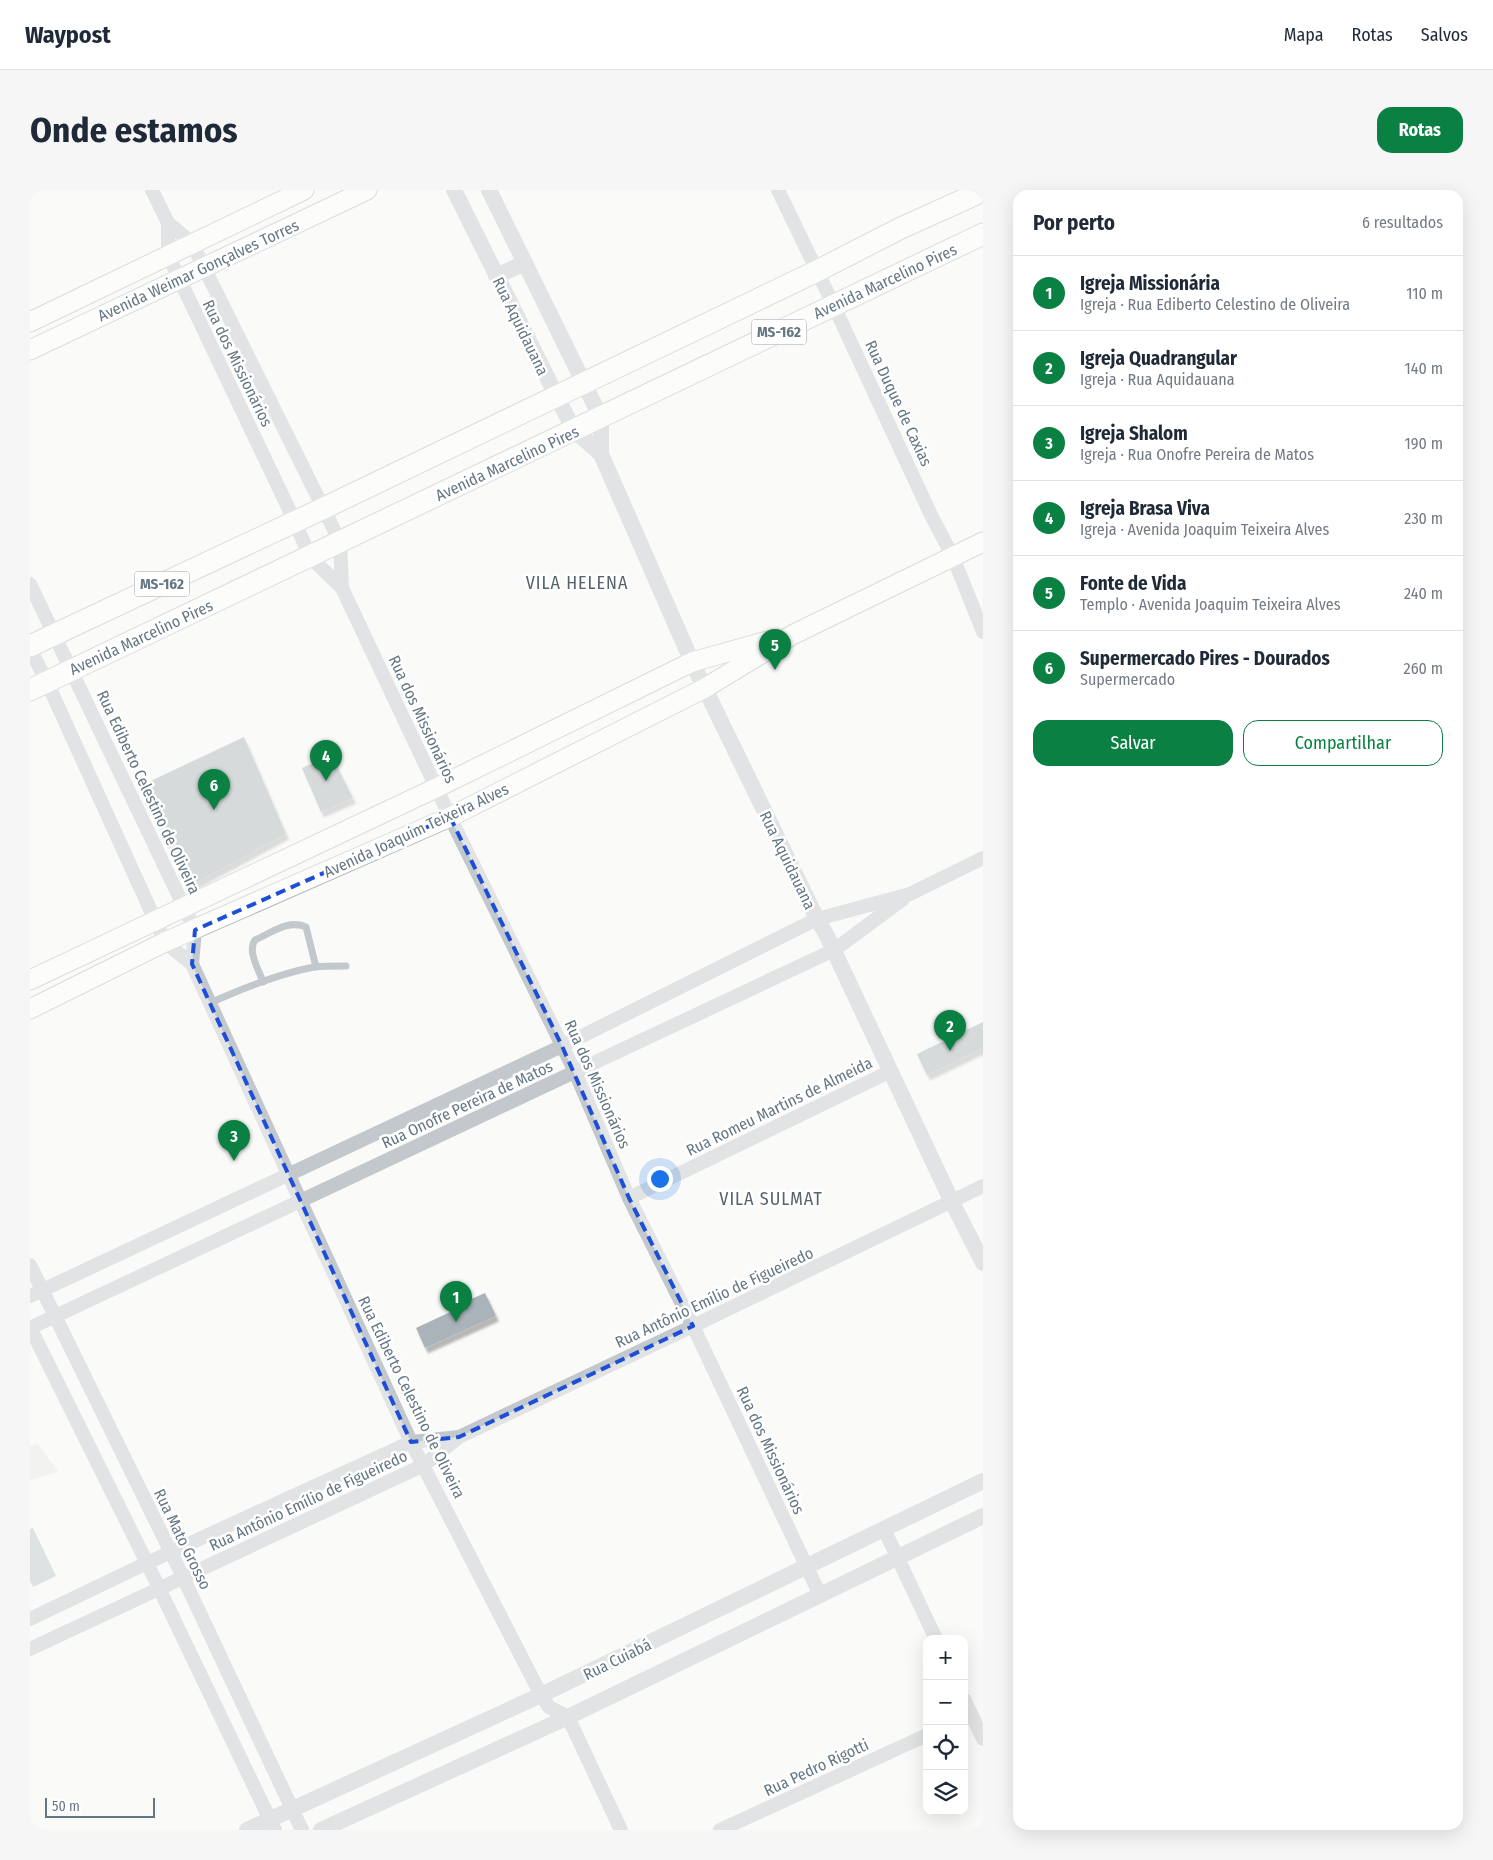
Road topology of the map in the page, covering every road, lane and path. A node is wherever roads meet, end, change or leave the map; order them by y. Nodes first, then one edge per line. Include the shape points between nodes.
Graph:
1 (152, 190) edge
2 (304, 190) edge
3 (366, 190) edge
4 (454, 190) edge
5 (489, 190) edge
6 (778, 190) edge
7 (983, 191) edge
8 (168, 223) junction
9 (983, 234) edge
10 (192, 243) junction
11 (168, 255) junction
12 (525, 263) junction
13 (204, 267) junction
14 (817, 271) junction
15 (496, 276) junction
16 (179, 279) junction
17 (834, 306) junction
18 (30, 322) edge
19 (30, 350) edge
20 (583, 382) junction
21 (556, 396) junction
22 (601, 418) junction
23 (576, 431) junction
24 (601, 454) junction
25 (322, 508) junction
26 (295, 522) junction
27 (340, 542) junction
28 (983, 542) edge
29 (310, 557) junction
30 (953, 557) junction
31 (30, 584) edge
32 (342, 588) junction
33 (983, 632) edge
34 (794, 634) junction
35 (54, 635) junction
36 (30, 647) edge
37 (692, 662) junction
38 (72, 670) junction
39 (38, 686) edge
40 (705, 688) junction
41 (436, 788) junction
42 (450, 817) junction
43 (983, 858) edge
44 (910, 894) junction
45 (184, 906) junction
46 (817, 919) junction
47 (155, 921) junction
48 (195, 930) junction
49 (166, 942) junction
50 (834, 950) junction
51 (192, 964) junction
52 (346, 966) dead end
53 (316, 967) junction
54 (30, 980) edge
55 (263, 982) junction
56 (210, 1003) junction
57 (30, 1009) edge
58 (562, 1046) junction
59 (891, 1071) junction
60 (575, 1072) junction
61 (289, 1174) junction
62 (983, 1186) edge
63 (629, 1198) junction
64 (301, 1201) junction
65 (952, 1202) junction
66 (983, 1263) edge
67 (30, 1265) edge
68 (36, 1293) edge
69 (56, 1316) junction
70 (693, 1326) junction
71 (30, 1328) edge
72 (459, 1437) junction
73 (411, 1442) junction
74 (424, 1465) junction
75 (983, 1481) edge
76 (983, 1516) edge
77 (884, 1529) junction
78 (171, 1553) junction
79 (897, 1558) junction
80 (147, 1563) junction
81 (808, 1567) junction
82 (183, 1577) junction
83 (159, 1588) junction
84 (820, 1595) junction
85 (30, 1619) edge
86 (934, 1635) edge
87 (30, 1649) edge
88 (541, 1695) junction
89 (973, 1713) edge
90 (568, 1717) junction
91 (923, 1737) edge
92 (983, 1739) edge
93 (293, 1808) junction
94 (272, 1824) edge
95 (247, 1830) edge
96 (302, 1830) edge
97 (321, 1830) edge
98 (621, 1830) edge
99 (720, 1830) edge

1 - 8 street, Rua dos Missionários
2 - 10 main road, Avenida Weimar Gonçalves Torres
3 - 13 main road, Avenida Weimar Gonçalves Torres
4 - 15 street, Rua Aquidauana
5 - 12 street, Rua Aquidauana
6 - 14 street, Rua Duque de Caxias
7 - 14 main road, MS-162
8 - 10 street, Rua dos Missionários
8 - 11 street, Rua dos Missionários
9 - 17 main road, Avenida Marcelino Pires / MS-162
10 - 11 main road, Avenida Weimar Gonçalves Torres
10 - 13 street, Rua dos Missionários
11 - 16 street, Rua dos Missionários
11 - 18 main road, Avenida Weimar Gonçalves Torres
12 - 15 street
12 - 20 street, Rua Aquidauana
13 - 16 main road, Avenida Weimar Gonçalves Torres
13 - 25 street, Rua dos Missionários
14 - 17 street, Rua Duque de Caxias
14 - 20 main road, MS-162
15 - 21 street, Rua Aquidauana
16 - 19 main road, Avenida Weimar Gonçalves Torres
16 - 26 street, Rua dos Missionários
17 - 22 main road, Avenida Marcelino Pires / MS-162
17 - 30 street, Rua Duque de Caxias
20 - 21 main road, MS-162
20 - 22 street, Rua Aquidauana
21 - 23 street, Rua Aquidauana
21 - 25 main road, MS-162
22 - 23 main road, Avenida Marcelino Pires / MS-162
22 - 24 street, Rua Aquidauana
23 - 24 street, Rua Aquidauana
23 - 27 main road, Avenida Marcelino Pires / MS-162
24 - 37 street, Rua Aquidauana
25 - 26 main road, MS-162
25 - 27 street, Rua dos Missionários
26 - 29 street, Rua dos Missionários
26 - 35 main road, MS-162
27 - 29 main road, Avenida Marcelino Pires / MS-162
27 - 32 street, Rua dos Missionários
28 - 30 main road, Avenida Joaquim Teixeira Alves
29 - 32 street, Rua dos Missionários
29 - 38 main road, Avenida Marcelino Pires / MS-162
30 - 33 street, Rua Duque de Caxias
30 - 34 main road, Avenida Joaquim Teixeira Alves
31 - 35 street, Rua Ediberto Celestino de Oliveira
32 - 41 street, Rua dos Missionários
34 - 37 main road, Avenida Joaquim Teixeira Alves
34 - 40 main road, Avenida Joaquim Teixeira Alves
35 - 36 main road, MS-162
35 - 38 street, Rua Ediberto Celestino de Oliveira
36 - 39 street, Rua Ediberto Celestino de Oliveira
37 - 40 street, Rua Aquidauana
37 - 41 main road, Avenida Joaquim Teixeira Alves
38 - 39 main road, Avenida Marcelino Pires / MS-162
38 - 45 street, Rua Ediberto Celestino de Oliveira
39 - 47 street, Rua Ediberto Celestino de Oliveira
40 - 42 main road, Avenida Joaquim Teixeira Alves
40 - 46 street, Rua Aquidauana
41 - 42 street, Rua dos Missionários
41 - 45 main road, Avenida Joaquim Teixeira Alves
42 - 48 main road, Avenida Joaquim Teixeira Alves
42 - 58 street, Rua dos Missionários
43 - 44 street, Rua Onofre Pereira de Matos
44 - 46 street, Rua Onofre Pereira de Matos
44 - 50 street, Rua Onofre Pereira de Matos
45 - 47 main road, Avenida Joaquim Teixeira Alves
45 - 48 street, Rua Ediberto Celestino de Oliveira
46 - 50 street, Rua Aquidauana
46 - 58 street, Rua Onofre Pereira de Matos
47 - 49 street, Rua Ediberto Celestino de Oliveira
47 - 54 main road, Avenida Joaquim Teixeira Alves
48 - 49 main road, Avenida Joaquim Teixeira Alves
48 - 51 street, Rua Ediberto Celestino de Oliveira
49 - 51 street, Rua Ediberto Celestino de Oliveira
49 - 57 main road, Avenida Joaquim Teixeira Alves
50 - 59 street, Rua Aquidauana
50 - 60 street, Rua Onofre Pereira de Matos
51 - 56 street, Rua Ediberto Celestino de Oliveira
52 - 53 lane
53 - 55 lane
53 - 55 lane via 306,927 290,924 252,945
55 - 56 lane
56 - 61 street, Rua Ediberto Celestino de Oliveira
58 - 60 street, Rua dos Missionários
58 - 61 street, Rua Onofre Pereira de Matos
59 - 63 street, Rua Romeu Martins de Almeida
59 - 65 street, Rua Aquidauana
60 - 63 street, Rua dos Missionários
60 - 64 street, Rua Onofre Pereira de Matos
61 - 64 street, Rua Ediberto Celestino de Oliveira
61 - 68 street, Rua Onofre Pereira de Matos
62 - 65 street, Rua Antônio Emílio de Figueiredo
63 - 70 street, Rua dos Missionários
64 - 69 street, Rua Onofre Pereira de Matos
64 - 73 street, Rua Ediberto Celestino de Oliveira
65 - 66 street, Rua Aquidauana
65 - 70 street, Rua Antônio Emílio de Figueiredo
67 - 68 street, Rua Mato Grosso
68 - 69 street, Rua Mato Grosso
69 - 71 street, Rua Onofre Pereira de Matos
69 - 78 street, Rua Mato Grosso
70 - 72 street, Rua Antônio Emílio de Figueiredo
70 - 81 street, Rua dos Missionários
71 - 80 street
72 - 73 street, Rua Antônio Emílio de Figueiredo
72 - 74 street, Rua Antônio Emílio de Figueiredo
73 - 74 street, Rua Ediberto Celestino de Oliveira
73 - 78 street, Rua Antônio Emílio de Figueiredo
74 - 82 street, Rua Antônio Emílio de Figueiredo
74 - 88 street, Rua Ediberto Celestino de Oliveira
75 - 77 street, Rua Cuiabá
76 - 79 street, Rua Cuiabá
77 - 79 street
77 - 81 street, Rua Cuiabá
78 - 80 street, Rua Antônio Emílio de Figueiredo
78 - 82 street, Rua Mato Grosso
79 - 84 street, Rua Cuiabá
79 - 86 street
80 - 83 street
80 - 85 street, Rua Antônio Emílio de Figueiredo
81 - 84 street, Rua dos Missionários
81 - 88 street, Rua Cuiabá
82 - 83 street, Rua Antônio Emílio de Figueiredo
82 - 93 street, Rua Mato Grosso
83 - 87 street, Rua Antônio Emílio de Figueiredo
83 - 94 street
84 - 90 street, Rua Cuiabá
88 - 90 street, Rua Ediberto Celestino de Oliveira via 548,1707
88 - 93 street, Rua Cuiabá
89 - 92 street
90 - 97 street, Rua Cuiabá
90 - 98 street
91 - 99 street, Rua Pedro Rigotti
93 - 94 street, Rua Cuiabá
93 - 96 street, Rua Mato Grosso
94 - 95 street, Rua Cuiabá

